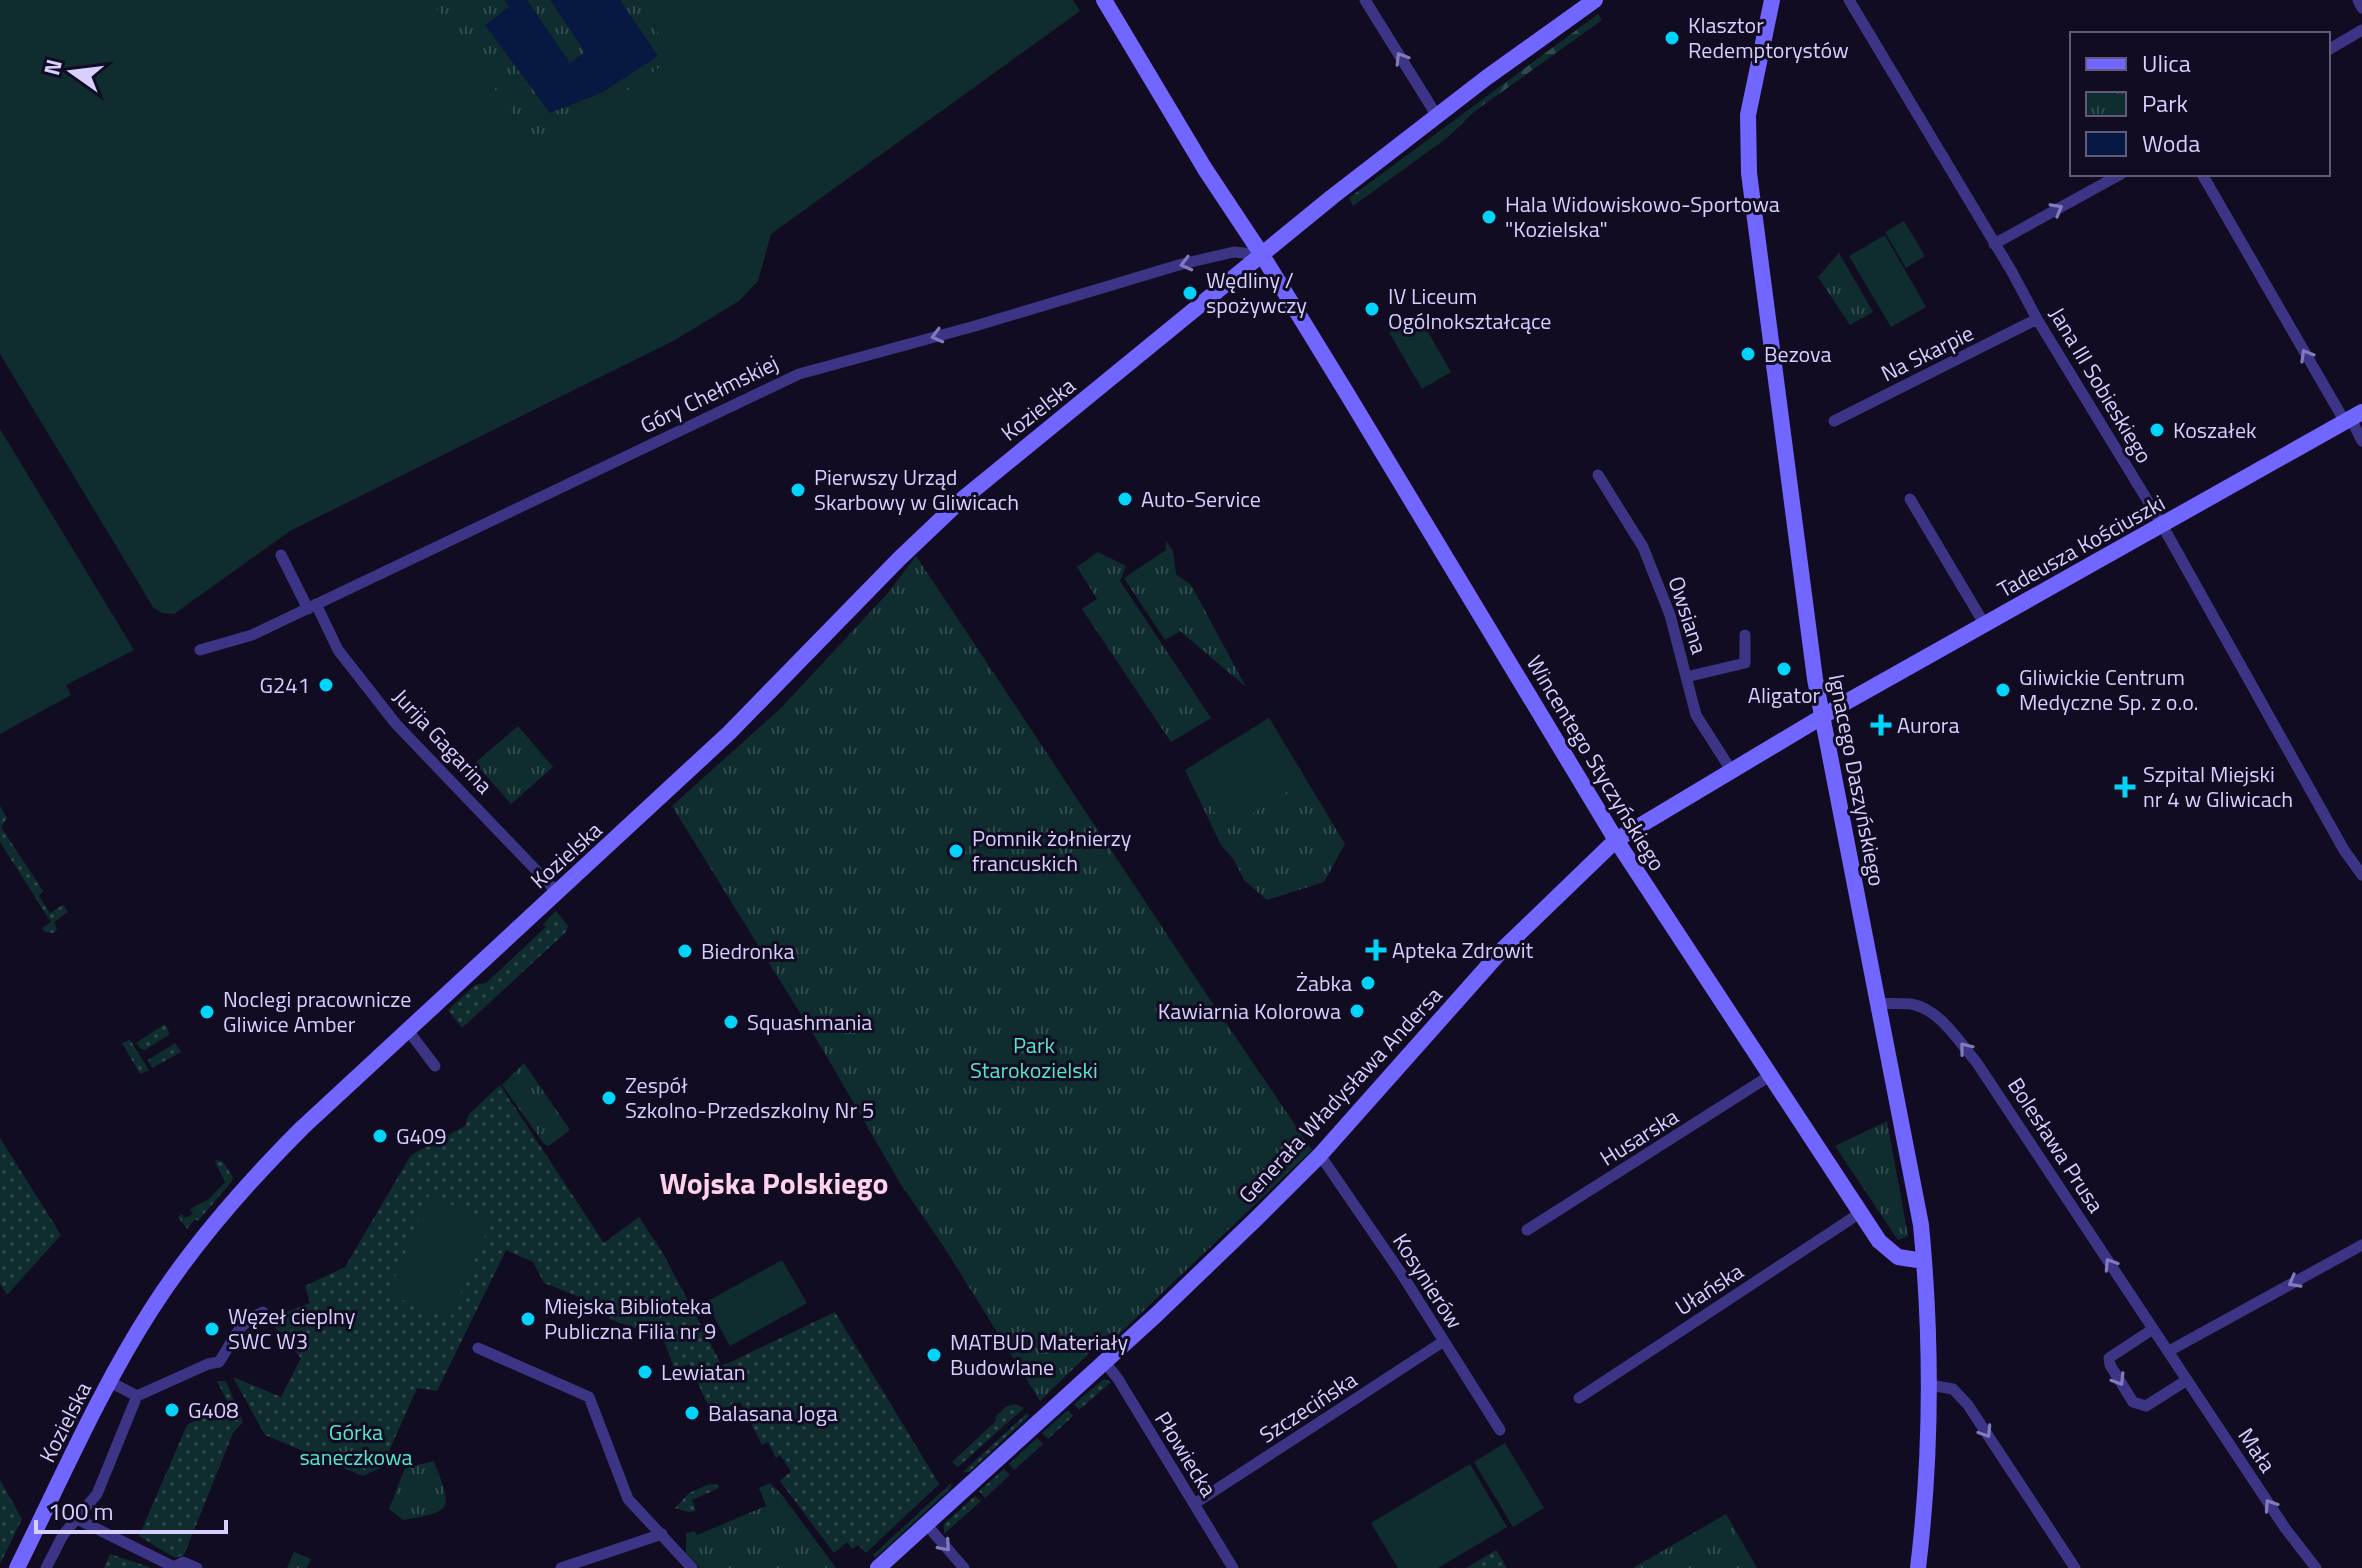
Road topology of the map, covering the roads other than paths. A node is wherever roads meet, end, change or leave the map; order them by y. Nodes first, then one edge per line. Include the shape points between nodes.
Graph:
1 (1104, 0) edge
2 (1365, 0) edge
3 (1595, 0) edge
4 (1772, 0) edge
5 (1849, 0) edge
6 (2358, 0) edge
7 (2362, 8) edge
8 (2362, 30) edge
9 (2330, 49) edge
10 (1437, 116) junction
11 (2117, 176) edge
12 (2203, 176) edge
13 (1994, 244) junction
14 (1262, 255) junction
15 (2037, 319) junction
16 (2353, 418) edge
17 (1834, 421) dead end
18 (2362, 441) edge
19 (1598, 475) dead end
20 (1910, 499) dead end
21 (2162, 525) junction
22 (281, 555) dead end
23 (312, 607) junction
24 (1985, 625) junction
25 (1745, 635) dead end
26 (200, 650) dead end
27 (1686, 677) junction
28 (1822, 717) junction
29 (1731, 770) junction
30 (1616, 840) junction
31 (2362, 875) edge
32 (557, 892) junction
33 (1879, 1003) junction
34 (407, 1029) junction
35 (435, 1066) dead end
36 (1771, 1075) junction
37 (1320, 1155) junction
38 (1860, 1213) junction
39 (1527, 1230) dead end
40 (2362, 1245) edge
41 (1924, 1261) junction
42 (263, 1312) dead end
43 (2153, 1329) junction
44 (1444, 1341) junction
45 (478, 1348) dead end
46 (2169, 1351) junction
47 (1104, 1361) junction
48 (2187, 1380) junction
49 (110, 1382) junction
50 (1930, 1385) junction
51 (137, 1396) junction
52 (1579, 1398) dead end
53 (1500, 1430) dead end
54 (1194, 1504) junction
55 (77, 1519) junction
56 (926, 1524) junction
57 (662, 1534) junction
58 (17, 1568) edge
59 (46, 1568) edge
60 (197, 1568) edge
61 (561, 1568) edge
62 (692, 1568) edge
63 (878, 1568) edge
64 (964, 1568) edge
65 (1233, 1568) edge
66 (1918, 1568) edge
67 (2075, 1568) edge
68 (2316, 1568) edge

1 - 14 street, Wincentego Styczyńskiego
10 -> 2 street
3 - 10 street, Kozielska
4 - 28 street, Ignacego Daszyńskiego via 1750,99 1747,147
5 - 13 street, Jana III Sobieskiego
6 - 7 street
8 - 9 street
10 - 14 street, Kozielska
13 -> 11 street
16 -> 12 street
13 - 15 street, Jana III Sobieskiego
14 -> 23 street, Góry Chełmskiej via 1234,252 1182,264 799,374
14 - 30 street, Wincentego Styczyńskiego
14 - 32 street, Kozielska via 959,502 768,696
15 - 17 street, Na Skarpie
15 - 21 street, Jana III Sobieskiego
16 - 18 street
16 - 21 street, Tadeusza Kościuszki
19 - 27 street, Owsiana via 1643,547 1670,615
20 - 24 street
21 - 24 street, Tadeusza Kościuszki
21 - 31 street, Jana III Sobieskiego
22 - 23 street, Jurija Gagarina
23 - 26 street, Góry Chełmskiej via 252,635
23 - 32 street, Jurija Gagarina via 396,724
24 - 28 street, Tadeusza Kościuszki
25 - 27 street via 1745,663
27 - 29 street, Owsiana via 1696,715
28 - 29 street, Generała Władysława Andersa
28 - 33 street, Ignacego Daszyńskiego
29 - 30 street, Generała Władysława Andersa
30 - 36 street, Wincentego Styczyńskiego
30 - 37 street, Generała Władysława Andersa via 1503,949
32 - 34 street, Kozielska
33 - 41 street, Ignacego Daszyńskiego via 1918,1203
43 -> 33 street, Bolesława Prusa via 1950,1029 1922,1007
34 - 35 street
34 - 49 street, Kozielska via 251,1181 164,1291
36 - 38 street, Wincentego Styczyńskiego
36 - 39 street, Husarska
37 - 44 street, Kosynierów
37 - 47 street, Generała Władysława Andersa
38 - 41 street, Wincentego Styczyńskiego via 1889,1252
38 - 52 street, Ułańska
40 -> 46 street
41 - 50 street, Ignacego Daszyńskiego
42 - 51 street via 239,1327 219,1362
43 - 46 street, Bolesława Prusa
43 -> 48 street via 2109,1358 2133,1402 2146,1406
44 - 53 street, Kosynierów
44 - 54 street, Szczecińska
45 - 57 street via 589,1397 628,1499
46 - 48 street, Mała
47 - 54 street, Płowiecka
47 - 56 street, Generała Władysława Andersa
68 -> 48 street, Mała
49 - 51 street, Kozielska
49 - 58 street, Kozielska
50 - 66 street, Ignacego Daszyńskiego
50 -> 67 street via 1953,1389 1968,1405
51 - 55 street via 97,1494
54 - 65 street, Płowiecka
55 - 59 street
55 - 60 street via 174,1567 183,1562
56 - 63 street, Generała Władysława Andersa
56 -> 64 street
57 - 61 street
57 - 62 street

